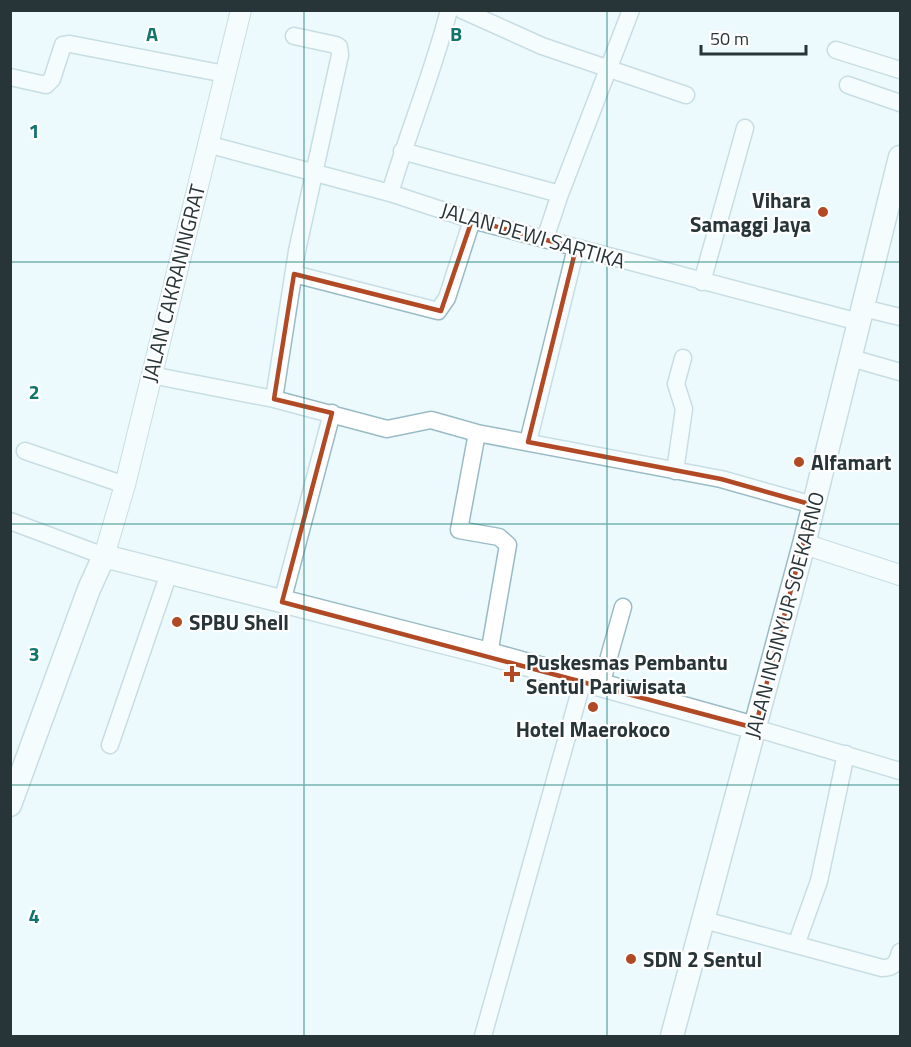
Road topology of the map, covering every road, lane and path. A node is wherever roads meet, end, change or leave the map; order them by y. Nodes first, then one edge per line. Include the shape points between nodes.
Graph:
1 (242, 10) edge
2 (448, 10) edge
3 (462, 10) edge
4 (631, 10) edge
5 (294, 36) dead end
6 (836, 50) dead end
7 (611, 67) junction
8 (900, 70) edge
9 (225, 74) junction
10 (10, 77) edge
11 (848, 86) dead end
12 (686, 94) dead end
13 (900, 103) edge
14 (745, 128) dead end
15 (207, 144) junction
16 (402, 151) junction
17 (900, 157) edge
18 (314, 172) junction
19 (390, 193) junction
20 (560, 194) junction
21 (472, 220) junction
22 (545, 240) junction
23 (576, 248) junction
24 (294, 274) junction
25 (702, 282) junction
26 (861, 315) junction
27 (900, 317) edge
28 (683, 358) dead end
29 (851, 358) junction
30 (900, 372) edge
31 (151, 375) junction
32 (274, 399) junction
33 (332, 413) junction
34 (477, 433) junction
35 (528, 442) junction
36 (25, 451) dead end
37 (675, 471) junction
38 (125, 485) junction
39 (813, 506) junction
40 (10, 521) edge
41 (804, 544) junction
42 (104, 556) junction
43 (169, 573) junction
44 (900, 574) edge
45 (282, 602) junction
46 (624, 607) dead end
47 (489, 654) junction
48 (592, 683) junction
49 (755, 728) junction
50 (110, 745) dead end
51 (846, 754) junction
52 (900, 771) edge
53 (10, 805) edge
54 (704, 920) junction
55 (796, 945) junction
56 (900, 952) edge
57 (483, 1036) edge
58 (672, 1036) edge

1 - 9 street, JALAN CAKRANINGRAT
2 - 16 street via 441,43
3 - 7 street via 542,46
4 - 7 street
5 - 18 street via 336,45 340,51
6 - 8 street
7 - 12 street
7 - 20 street
9 - 10 street via 70,44 63,45 46,85
9 - 15 street, JALAN CAKRANINGRAT
11 - 13 street
14 - 25 street
15 - 18 street, JALAN DEWI SARTIKA
15 - 31 street, JALAN CAKRANINGRAT
16 - 19 street
16 - 20 street
17 - 26 main road, JALAN INSINYUR SOEKARNO
18 - 19 street, JALAN DEWI SARTIKA
18 - 24 street
19 - 21 street, JALAN DEWI SARTIKA
20 - 22 street
21 - 22 street, JALAN DEWI SARTIKA
21 - 24 street via 447,298 438,311
22 - 23 street, JALAN DEWI SARTIKA
23 - 25 street, JALAN DEWI SARTIKA
23 - 35 street
24 - 32 street
25 - 26 street, JALAN DEWI SARTIKA
26 - 27 street, JALAN DEWI SARTIKA
26 - 29 main road, JALAN INSINYUR SOEKARNO
28 - 37 street via 676,384 684,409
29 - 30 street
29 - 39 main road, JALAN INSINYUR SOEKARNO
31 - 32 street
31 - 38 street, JALAN CAKRANINGRAT
32 - 33 street
33 - 34 street via 387,429 422,420
33 - 45 street
34 - 35 street
34 - 47 street via 459,530 499,537 508,545
35 - 37 street
36 - 38 street
37 - 39 street via 721,479
38 - 42 street, JALAN CAKRANINGRAT
39 - 41 main road, JALAN INSINYUR SOEKARNO
40 - 42 street
41 - 44 street
41 - 49 main road, JALAN INSINYUR SOEKARNO
42 - 43 main road
42 - 53 main road
43 - 45 main road
43 - 50 street
45 - 47 main road
46 - 48 street
47 - 48 main road
48 - 49 main road
48 - 57 street
49 - 51 street
49 - 54 main road, JALAN INSINYUR SOEKARNO
51 - 52 street
51 - 55 street via 819,881
54 - 55 street
54 - 58 main road, JALAN INSINYUR SOEKARNO
55 - 56 street via 882,968 896,964

